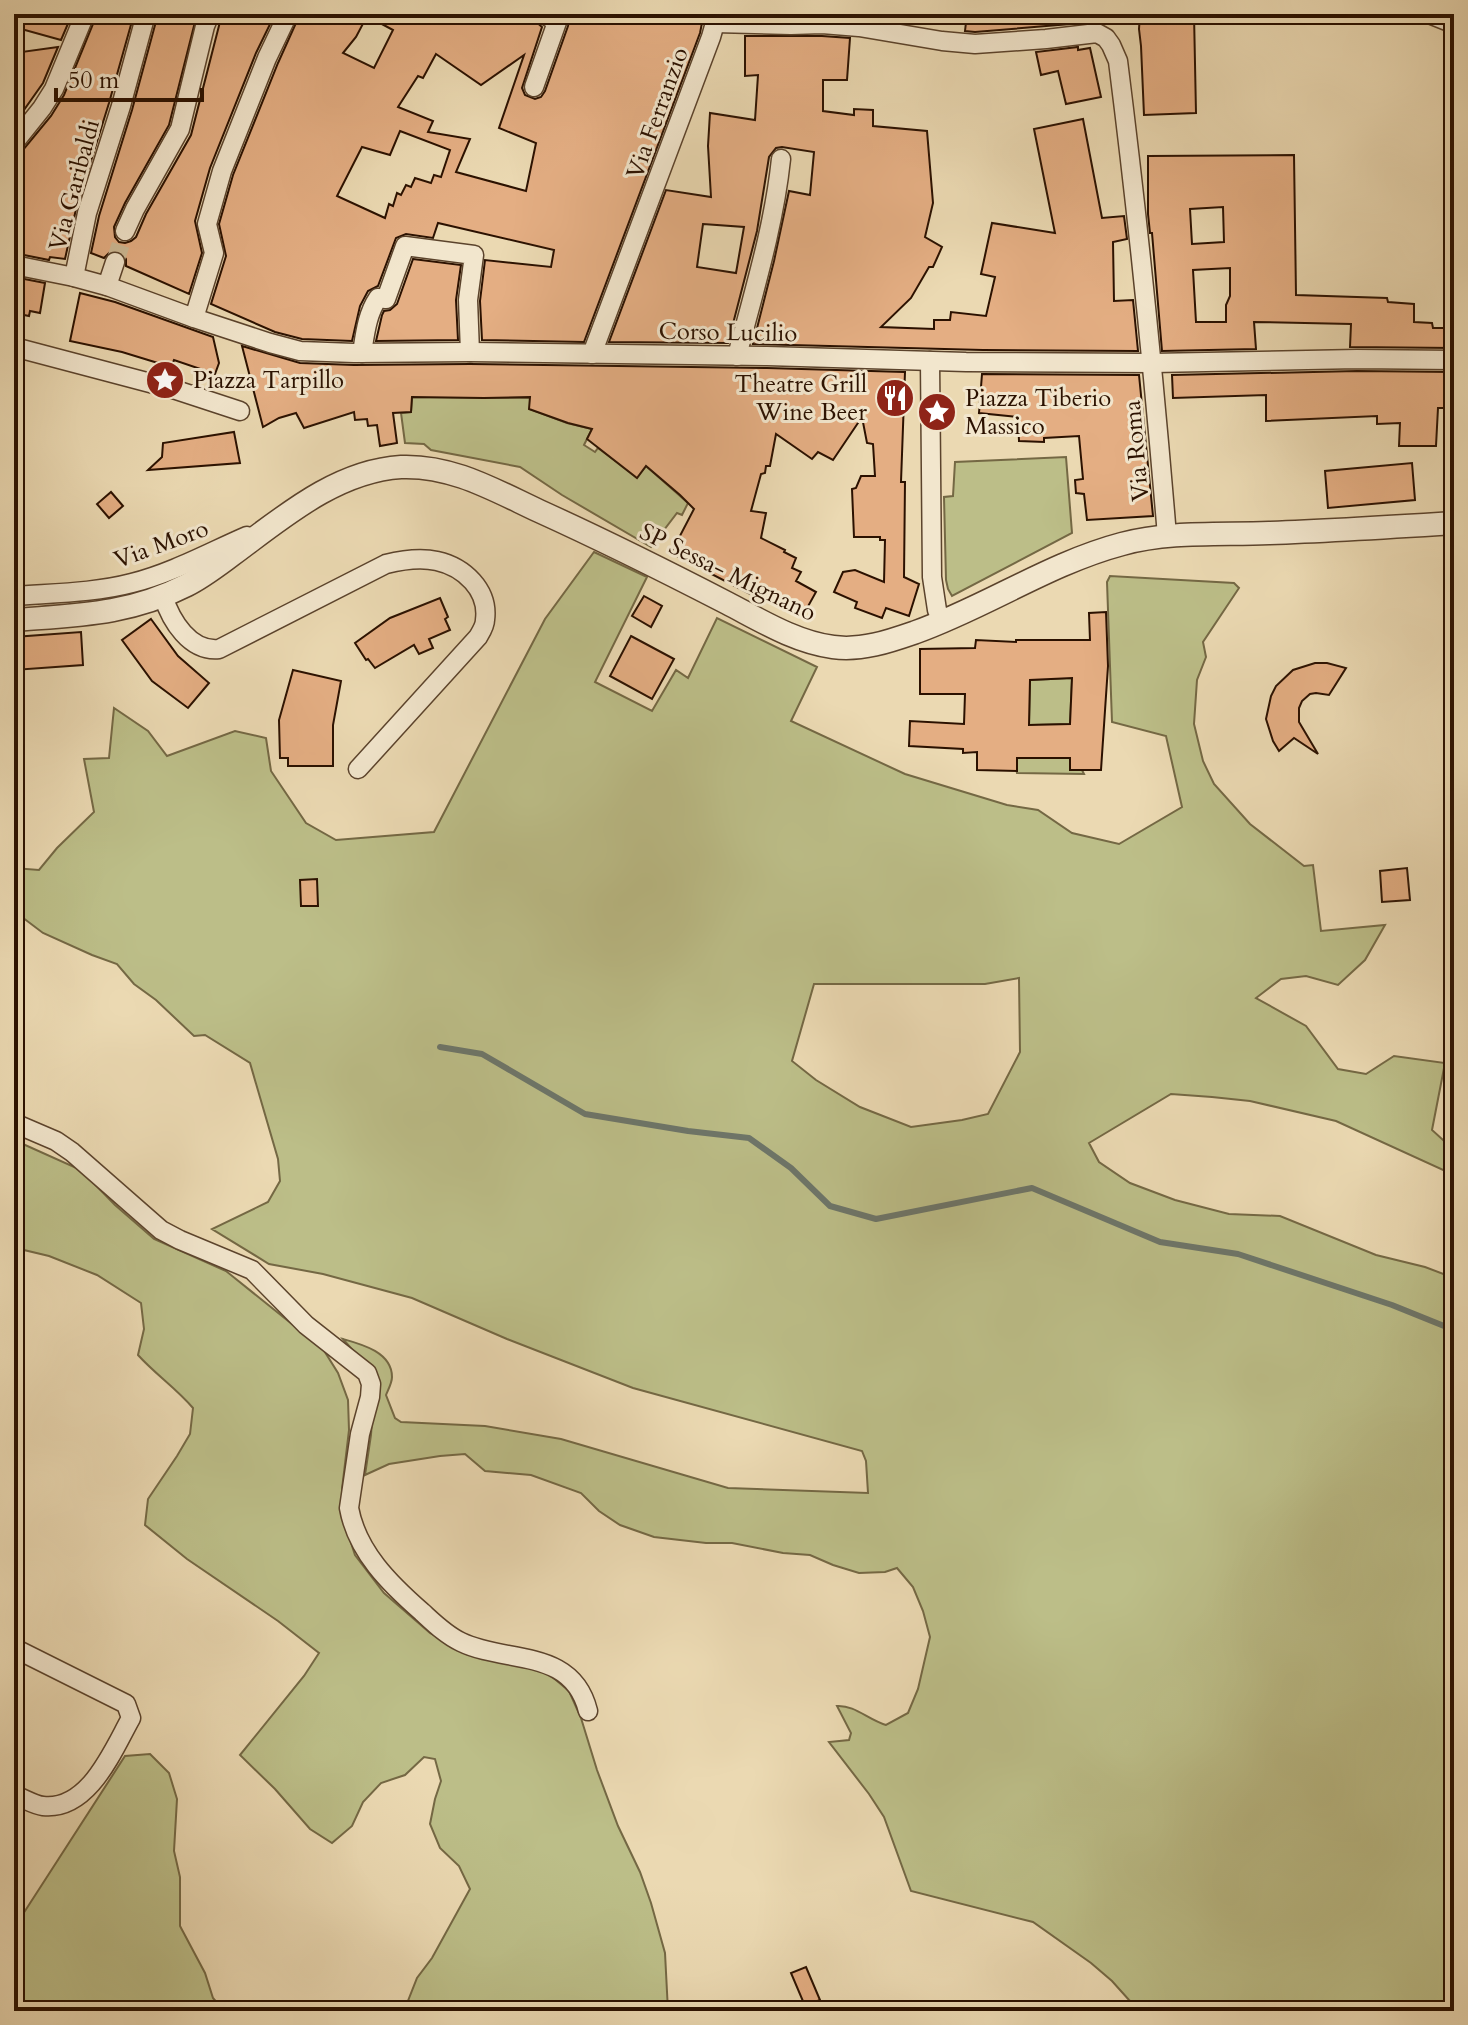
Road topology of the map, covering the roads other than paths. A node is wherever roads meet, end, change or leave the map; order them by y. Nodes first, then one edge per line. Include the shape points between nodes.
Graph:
1 (85, 14) edge
2 (146, 14) edge
3 (210, 14) edge
4 (288, 14) edge
5 (544, 14) edge
6 (843, 14) edge
7 (1429, 14) edge
8 (714, 18) edge
9 (1454, 24) edge
10 (859, 27) junction
11 (534, 87) dead end
12 (14, 143) edge
13 (781, 159) dead end
14 (125, 231) tunnel mouth
15 (115, 262) tunnel mouth
16 (14, 265) edge
17 (74, 277) junction
18 (107, 286) junction
19 (194, 318) junction
20 (18, 347) edge
21 (470, 352) junction
22 (362, 353) junction
23 (592, 354) junction
24 (737, 356) junction
25 (1454, 360) edge
26 (930, 361) junction
27 (1153, 363) junction
28 (240, 411) dead end
29 (1454, 523) edge
30 (272, 525) junction
31 (1167, 536) junction
32 (14, 596) edge
33 (163, 596) junction
34 (14, 620) edge
35 (943, 622) junction
36 (358, 769) dead end
37 (14, 1123) edge
38 (14, 1648) edge
39 (588, 1711) dead end
40 (14, 1795) edge

1 - 12 street via 54,89
2 - 17 street, Via Garibaldi via 87,213
3 - 14 street via 180,129
4 - 19 street via 222,171 207,224 214,253
5 - 11 street via 557,22
6 - 10 street
7 - 9 street
8 - 10 street, Via Ferranzio
8 - 23 street, Via Ferranzio
10 - 27 street, Via Roma via 963,44 1089,33 1106,38 1118,61
13 - 24 street
15 - 18 street
16 - 17 street, Corso Lucilio
17 - 18 street, Corso Lucilio
18 - 19 street, Corso Lucilio
19 - 22 street, Corso Lucilio via 289,349
20 - 28 street
21 - 22 street, Corso Lucilio
21 - 22 street via 468,300 474,255 405,246 386,299 378,298 373,306
21 - 23 street, Corso Lucilio
23 - 24 street, Corso Lucilio
24 - 26 street, Corso Lucilio
25 - 27 street, Corso Lucilio
26 - 27 street, Corso Lucilio
26 - 35 street via 932,577
27 - 31 street, Via Roma
29 - 31 street, SP Sessa- Mignano
30 - 32 street, Via Moro via 130,584
30 - 33 street, SP Sessa- Mignano via 196,581
30 - 35 street, SP Sessa- Mignano via 358,476 404,467 436,469 484,484 772,626 819,644 869,646
31 - 35 street, SP Sessa- Mignano via 1098,552
33 - 34 street, SP Sessa- Mignano via 116,611
33 - 36 street via 180,629 208,650 386,564 435,561 467,574 485,606 478,637
37 - 39 street via 72,1152 161,1230 252,1270 306,1325 367,1373 371,1384 349,1508 368,1554 397,1590 448,1634 560,1670 580,1691
38 - 40 street via 126,1704 131,1718 83,1794 44,1806

